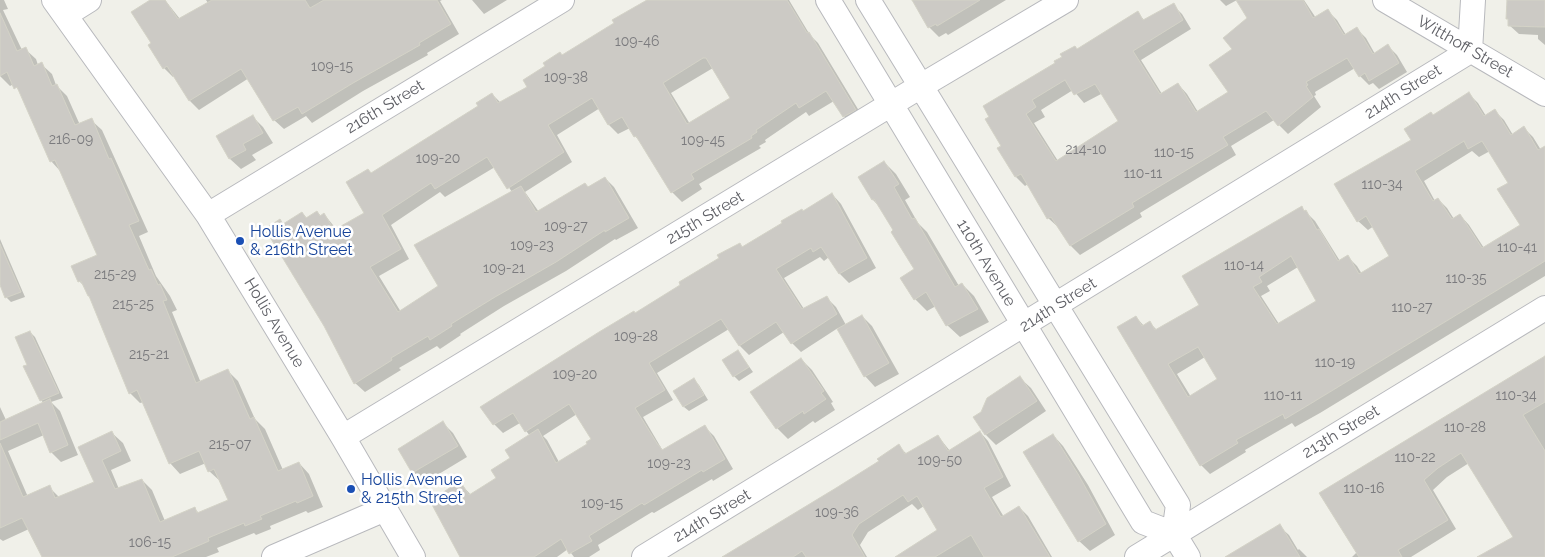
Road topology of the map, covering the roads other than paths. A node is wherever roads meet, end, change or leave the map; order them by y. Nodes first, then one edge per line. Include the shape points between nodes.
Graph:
1 (90, 0) edge
2 (562, 0) edge
3 (828, 0) edge
4 (868, 0) edge
5 (1066, 0) edge
6 (1385, 0) edge
7 (1473, 0) edge
8 (60, 8) edge
9 (1470, 51) junction
10 (921, 86) junction
11 (1545, 94) edge
12 (892, 105) junction
13 (208, 215) junction
14 (1055, 306) junction
15 (1545, 308) edge
16 (1024, 326) junction
17 (343, 437) junction
18 (385, 509) junction
19 (1174, 534) junction
20 (274, 557) edge
21 (413, 557) edge
22 (644, 557) edge
23 (1137, 557) edge
24 (1188, 557) edge

1 - 8 street
2 - 13 street, 216th Street
3 - 12 street, 110th Avenue
4 - 10 street
5 - 10 street, 215th Street
6 - 9 street, Witthoff Street
7 - 9 street
8 - 13 street, Hollis Avenue
9 - 11 street, Witthoff Street
9 - 14 street, 214th Street
10 - 12 street, 215th Street
10 - 14 street
12 - 16 street, 110th Avenue
12 - 17 street, 215th Street
13 - 17 street, Hollis Avenue
14 - 16 street, 214th Street
14 - 19 street via 1178,505
15 - 19 street, 213th Street
16 - 19 street, 110th Avenue via 1143,522
16 - 22 street, 214th Street
17 - 18 street, Hollis Avenue
18 - 20 street
18 - 21 street, Hollis Avenue
19 - 23 street, 213th Street
19 - 24 street

